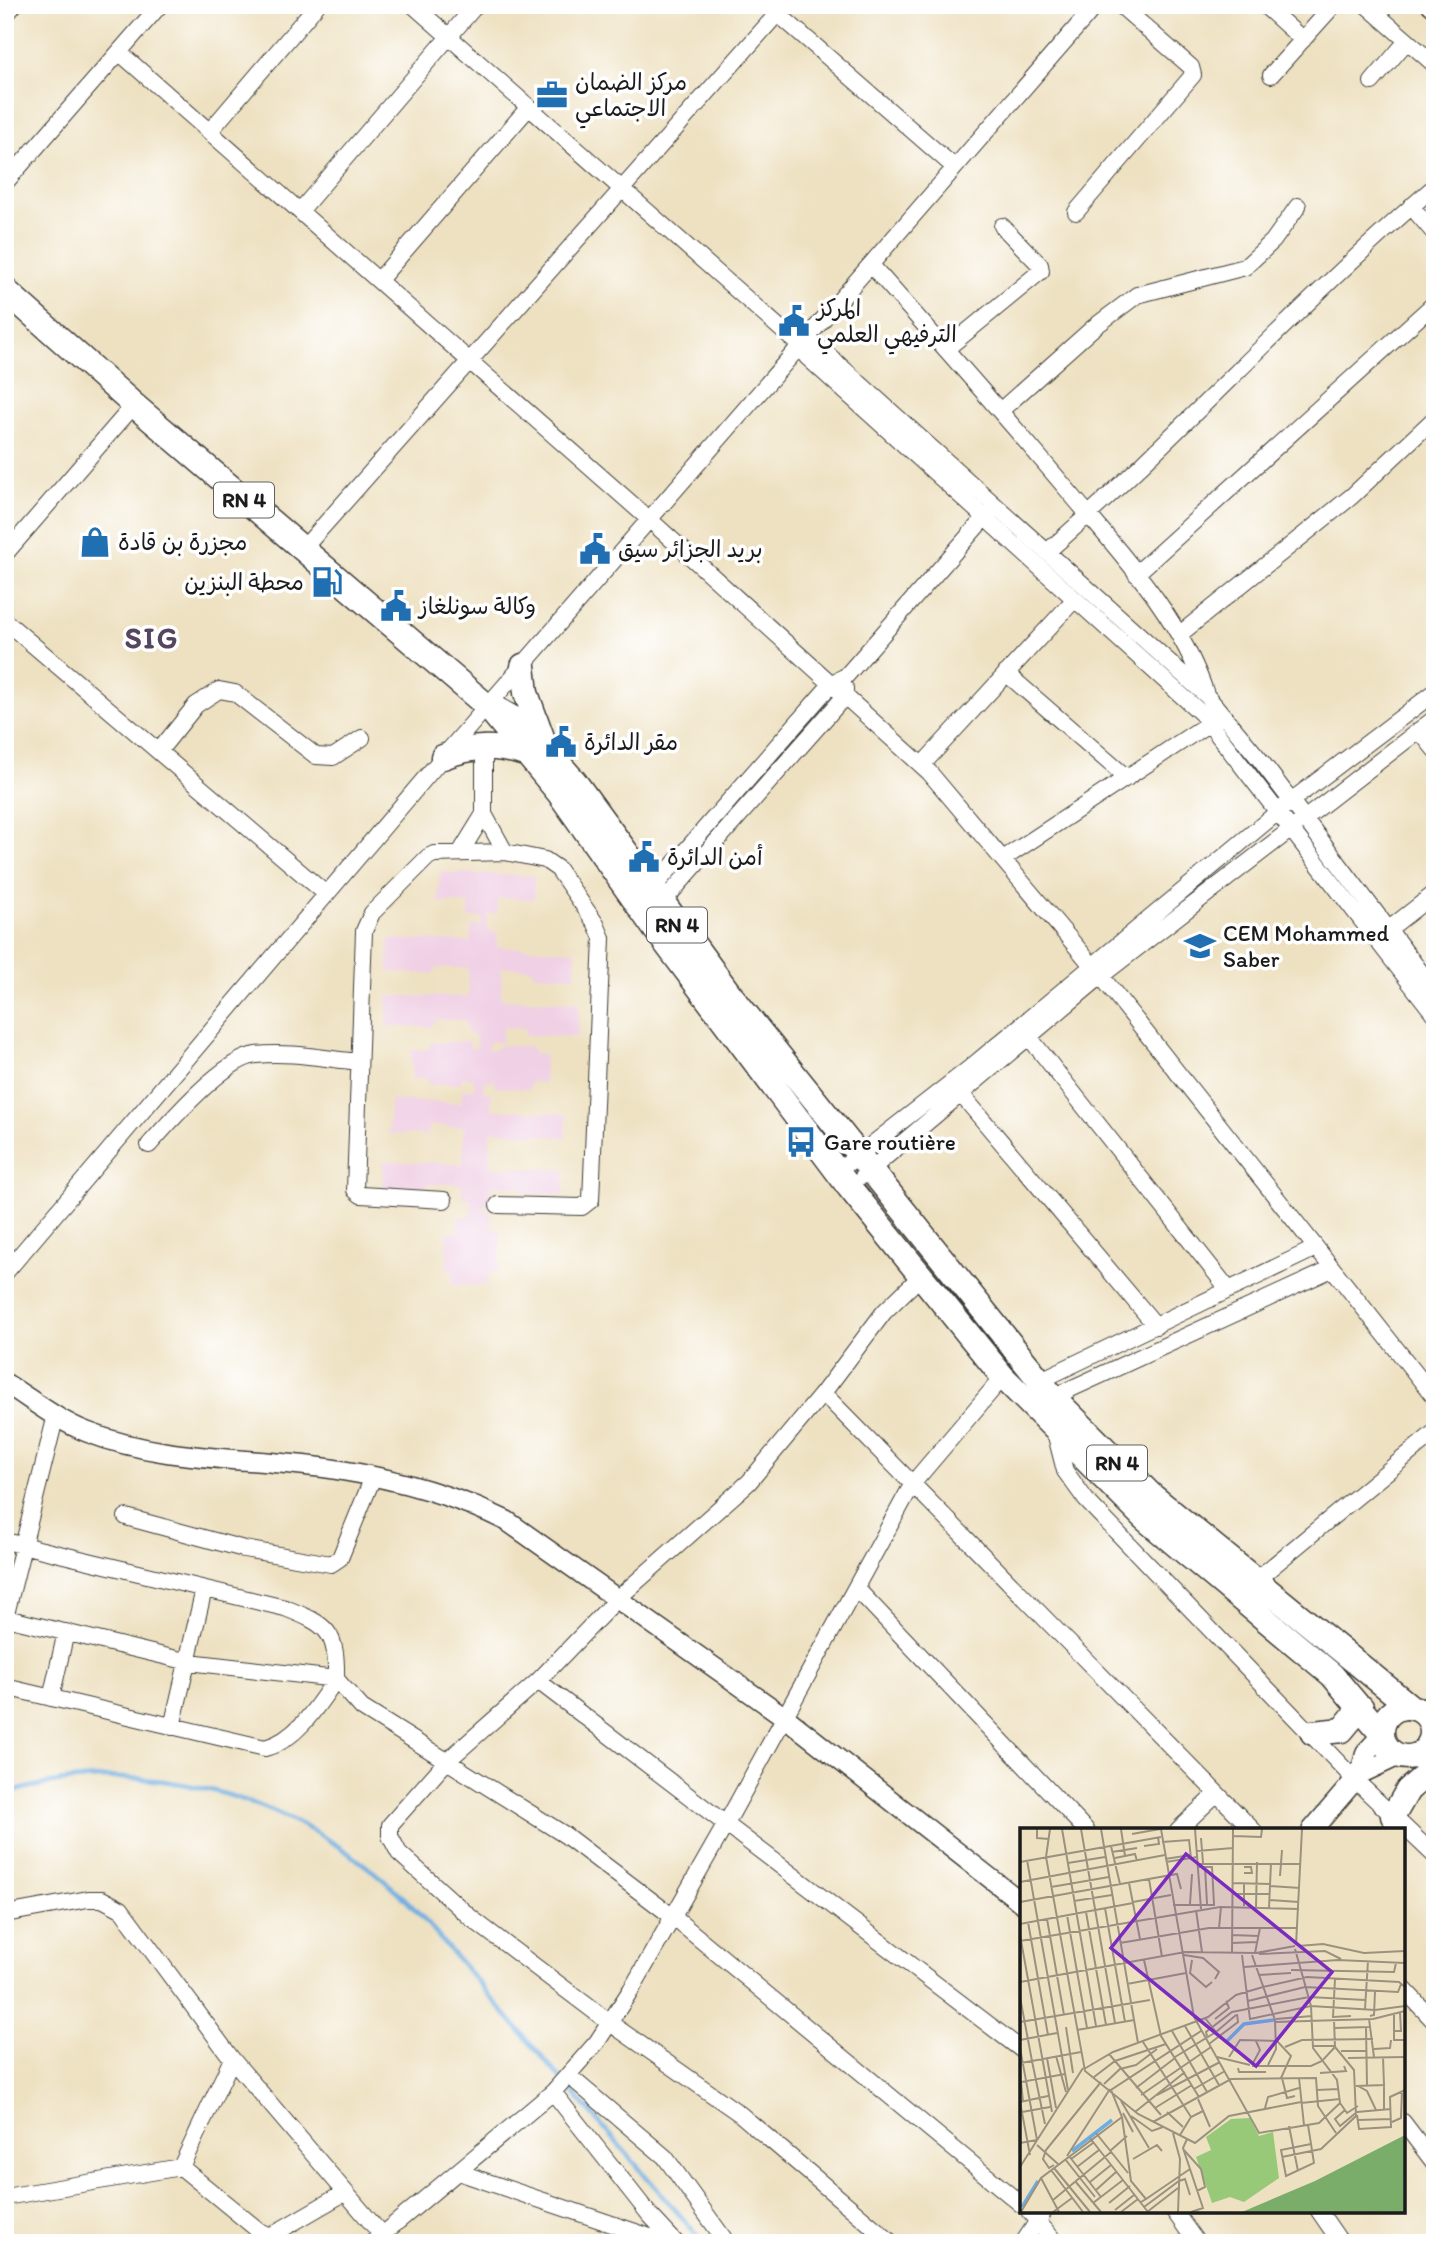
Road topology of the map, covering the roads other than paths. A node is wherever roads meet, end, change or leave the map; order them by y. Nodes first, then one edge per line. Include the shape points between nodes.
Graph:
1 (14, 5) edge
2 (160, 5) edge
3 (317, 5) edge
4 (413, 5) edge
5 (476, 5) edge
6 (1096, 5) edge
7 (1120, 5) edge
8 (1264, 5) edge
9 (1334, 5) edge
10 (1366, 5) edge
11 (1429, 5) edge
12 (777, 8) edge
13 (1435, 10) edge
14 (5, 16) edge
15 (450, 37) junction
16 (1303, 40) junction
17 (1406, 42) junction
18 (120, 52) junction
19 (1435, 65) edge
20 (1271, 75) dead end
21 (1372, 82) dead end
22 (529, 107) junction
23 (210, 131) junction
24 (953, 166) junction
25 (5, 183) edge
26 (1435, 186) edge
27 (624, 189) junction
28 (1298, 206) dead end
29 (1411, 206) junction
30 (300, 211) junction
31 (1076, 212) dead end
32 (1002, 226) dead end
33 (1435, 234) edge
34 (871, 265) junction
35 (379, 281) junction
36 (5, 290) edge
37 (1435, 303) edge
38 (799, 345) junction
39 (946, 349) junction
40 (470, 361) junction
41 (134, 405) junction
42 (1000, 411) junction
43 (1435, 418) edge
44 (997, 504) junction
45 (1088, 515) junction
46 (986, 516) junction
47 (650, 520) junction
48 (302, 550) junction
49 (1048, 551) junction
50 (5, 554) edge
51 (1136, 574) junction
52 (1074, 600) junction
53 (5, 621) edge
54 (1180, 634) junction
55 (523, 666) junction
56 (1006, 673) junction
57 (839, 680) junction
58 (1435, 692) edge
59 (845, 696) junction
60 (1207, 696) junction
61 (487, 706) junction
62 (1435, 718) edge
63 (1216, 719) junction
64 (1419, 730) junction
65 (362, 737) dead end
66 (484, 746) junction
67 (536, 749) junction
68 (1435, 750) edge
69 (159, 751) junction
70 (443, 757) junction
71 (922, 765) junction
72 (770, 768) junction
73 (1127, 778) junction
74 (1291, 800) junction
75 (1277, 811) junction
76 (484, 814) junction
77 (1305, 819) junction
78 (1291, 829) junction
79 (505, 852) junction
80 (460, 853) junction
81 (1003, 859) junction
82 (326, 894) junction
83 (1435, 894) edge
84 (657, 896) junction
85 (1392, 942) junction
86 (1096, 971) junction
87 (1435, 991) edge
88 (1435, 1015) edge
89 (1029, 1037) junction
90 (359, 1062) junction
91 (961, 1094) junction
92 (149, 1145) dead end
93 (854, 1171) junction
94 (444, 1199) dead end
95 (498, 1205) dead end
96 (1316, 1248) junction
97 (1332, 1269) junction
98 (5, 1273) edge
99 (920, 1277) junction
100 (1229, 1290) junction
101 (1196, 1307) junction
102 (1156, 1326) junction
103 (1207, 1326) junction
104 (1003, 1377) junction
105 (5, 1383) edge
106 (1046, 1389) junction
107 (823, 1393) junction
108 (1435, 1398) edge
109 (56, 1415) junction
110 (1054, 1431) junction
111 (1435, 1432) edge
112 (373, 1477) junction
113 (913, 1483) junction
114 (126, 1517) dead end
115 (5, 1541) edge
116 (22, 1546) junction
117 (1256, 1580) junction
118 (856, 1588) junction
119 (204, 1589) junction
120 (616, 1600) junction
121 (6, 1618) edge
122 (66, 1632) junction
123 (189, 1662) junction
124 (336, 1679) junction
125 (538, 1681) junction
126 (5, 1687) edge
127 (51, 1698) junction
128 (1361, 1707) junction
129 (786, 1718) junction
130 (1428, 1718) edge
131 (172, 1727) junction
132 (1313, 1733) junction
133 (1381, 1734) junction
134 (1402, 1757) junction
135 (446, 1762) junction
136 (1432, 1773) edge
137 (1357, 1776) junction
138 (1215, 1795) junction
139 (1393, 1816) junction
140 (727, 1822) junction
141 (1084, 1828) edge
142 (1180, 1828) edge
143 (1251, 1828) edge
144 (1314, 1828) edge
145 (1435, 1856) edge
146 (1020, 1901) edge
147 (5, 1914) edge
148 (673, 1917) junction
149 (1405, 1990) edge
150 (1435, 2021) edge
151 (610, 2023) junction
152 (1020, 2048) edge
153 (232, 2059) junction
154 (568, 2075) junction
155 (552, 2092) junction
156 (1405, 2125) edge
157 (1435, 2165) edge
158 (181, 2167) junction
159 (458, 2172) junction
160 (344, 2193) junction
161 (5, 2197) edge
162 (1020, 2203) edge
163 (1175, 2213) edge
164 (1320, 2213) edge
165 (1038, 2214) edge
166 (379, 2240) edge
167 (668, 2243) edge
168 (676, 2243) edge
169 (727, 2243) edge
170 (892, 2243) edge
171 (1023, 2243) edge
172 (1056, 2243) edge
173 (1196, 2243) edge
174 (1341, 2243) edge

1 - 14 street
2 - 18 street
3 - 23 street
4 - 15 street
5 - 15 street
6 - 24 street
7 - 31 street via 1191,67 1193,75
8 - 16 street
9 - 16 street
10 - 17 street
11 - 13 street
12 - 24 street
12 - 27 street
15 - 22 street
15 - 30 street
16 - 20 street
17 - 19 street
17 - 21 street
18 - 23 street
18 - 25 street
22 - 27 street
22 - 35 street
23 - 30 street
24 - 34 street
26 - 29 street
27 - 38 street
27 - 40 street
28 - 42 street via 1273,242 1245,267 1137,295
29 - 33 street
29 - 45 street
30 - 35 street
32 - 39 street via 1041,271
34 - 38 street
34 - 39 street
35 - 40 street
36 - 41 main road, RN 4
37 - 51 street
38 - 44 street via 817,345
38 - 46 street via 926,467
38 - 47 street
39 - 42 street
40 - 47 street
40 - 48 street
41 - 48 main road, RN 4
41 - 50 street
42 - 45 street
43 - 54 street via 1352,496
44 - 46 street
44 - 49 street
45 - 49 street
45 - 51 street
46 - 52 street
46 - 57 street
47 - 55 street
47 - 57 street
48 - 61 main road, RN 4
49 - 60 street
51 - 54 street
52 - 56 street
52 - 63 street
53 - 69 street
54 - 60 street
55 - 61 street
55 - 67 main road
56 - 71 street
56 - 73 street
57 - 59 street
57 - 72 street
58 - 74 street
59 - 71 street
59 - 72 street
60 - 63 street
61 - 67 main road, RN 4
61 - 70 street
62 - 64 street
63 - 73 street
63 - 74 street
63 - 75 street
64 - 68 street
64 - 77 street
65 - 69 street via 333,757 316,756 235,693 219,690 196,705
66 - 67 main road
66 - 70 main road
66 - 76 street
67 - 84 main road, RN 4
67 - 93 main road, RN 4 via 572,810 670,950
69 - 82 street
70 - 82 street
71 - 81 street
72 - 84 street
73 - 81 street
74 - 75 street
74 - 77 street
75 - 78 street
75 - 86 street
76 - 79 street
76 - 80 street
77 - 78 street
77 - 85 street
78 - 85 street
78 - 86 street
79 - 80 street
79 - 95 street via 551,863 602,938 591,1200 582,1207
80 - 90 street via 428,857 369,916 364,931
81 - 86 street
82 - 98 street
83 - 85 street
84 - 93 main road, RN 4
85 - 87 street
85 - 88 street
86 - 89 street
86 - 93 street
86 - 96 street
89 - 91 street
89 - 100 street
90 - 92 street via 274,1055 243,1058 191,1101
90 - 94 street via 356,1192
91 - 93 street
91 - 102 street
93 - 99 main road, RN 4
93 - 106 main road, RN 4
96 - 97 street
96 - 100 street
97 - 103 street
97 - 108 street
99 - 104 main road, RN 4
99 - 107 street via 884,1312
100 - 101 street
101 - 102 street
101 - 103 street
102 - 106 street
103 - 106 street
104 - 110 main road, RN 4
104 - 113 street
105 - 109 street
106 - 117 main road, RN 4 via 1150,1494
107 - 113 street
107 - 120 street via 749,1482
109 - 112 street via 87,1432 184,1458
109 - 116 street
110 - 128 main road, RN 4 via 1144,1518 1310,1654
110 - 132 street via 1065,1471 1086,1500
111 - 117 street
112 - 114 street via 340,1558 331,1564 244,1549
112 - 120 street via 483,1509 507,1521
113 - 118 street
113 - 138 street
115 - 116 street
116 - 119 street
116 - 121 street
117 - 130 main road, RN 4
118 - 129 street
118 - 141 street
119 - 123 street
119 - 124 street via 285,1608 319,1622 337,1648
120 - 125 street
120 - 129 street
121 - 122 street
122 - 123 street
122 - 127 street
123 - 124 street
123 - 131 street
124 - 131 street via 314,1709 274,1746 234,1743
124 - 135 street via 362,1708
125 - 135 street
125 - 140 street
126 - 127 street
127 - 131 street
128 - 132 main road via 1342,1730
128 - 133 main road, RN 4
129 - 140 street
129 - 146 street
130 - 133 main road via 1390,1713
130 - 134 main road via 1426,1749
132 - 137 street
133 - 134 main road via 1387,1748
133 - 137 street via 1366,1752
134 - 136 main road
134 - 137 street
135 - 148 street via 565,1835
135 - 151 street via 390,1825 399,1853 471,1918
136 - 139 main road via 1408,1790
137 - 139 street
137 - 144 street
138 - 142 street
138 - 143 street
139 - 145 street
140 - 148 street
140 - 152 street
147 - 153 street via 88,1899 121,1909
148 - 151 street
148 - 162 street
149 - 150 street
151 - 154 street
151 - 170 street via 740,2114
153 - 158 street
153 - 160 street
154 - 155 street
154 - 169 street via 665,2157
155 - 159 street
155 - 168 street
156 - 157 street
158 - 160 street via 270,2236
158 - 161 street
159 - 166 street
159 - 167 street
160 - 166 street
163 - 173 street
164 - 174 street
165 - 171 street
165 - 172 street

